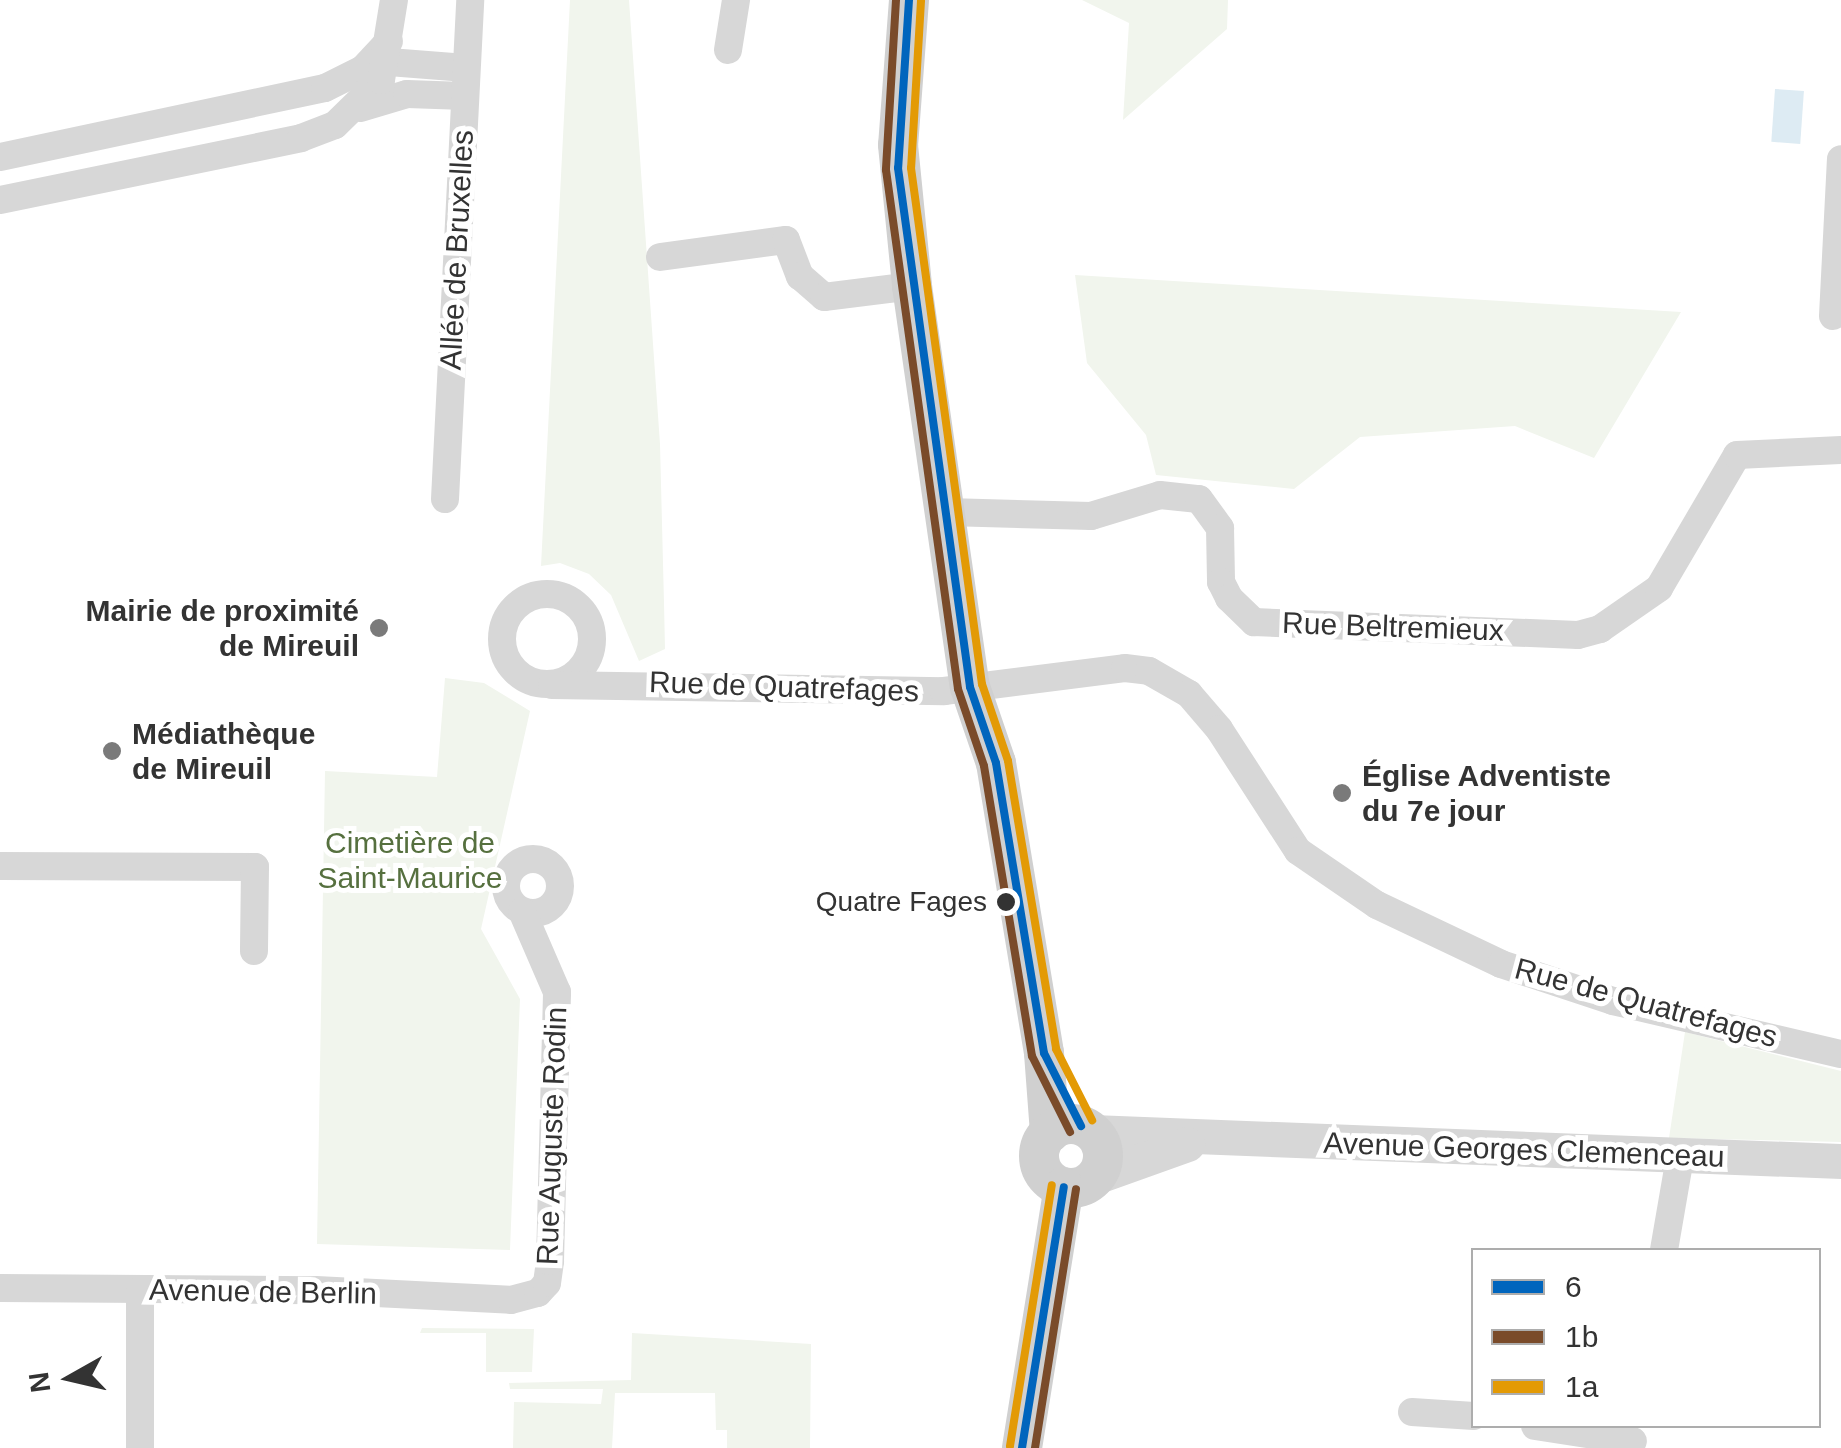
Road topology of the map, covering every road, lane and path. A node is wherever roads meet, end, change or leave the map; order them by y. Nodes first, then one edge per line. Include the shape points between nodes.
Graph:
1 (394, 0) edge
2 (470, 0) edge
3 (736, 0) edge
4 (910, 0) edge
5 (391, 49) junction
6 (728, 50) dead end
7 (466, 82) junction
8 (358, 108) junction
9 (0, 157) edge
10 (1841, 158) edge
11 (0, 200) edge
12 (660, 257) dead end
13 (912, 286) junction
14 (1833, 316) dead end
15 (1841, 450) edge
16 (445, 500) dead end
17 (947, 512) junction
18 (552, 685) dead end
19 (970, 687) junction
20 (0, 866) edge
21 (522, 910) dead end
22 (254, 951) dead end
23 (1841, 1054) edge
24 (1075, 1130) junction
25 (1207, 1138) junction
26 (1680, 1156) junction
27 (1841, 1161) edge
28 (1080, 1182) junction
29 (1664, 1248) edge
30 (0, 1288) edge
31 (140, 1290) junction
32 (526, 1298) joint
33 (1412, 1412) dead end
34 (1471, 1416) edge
35 (1551, 1428) edge
36 (1633, 1438) edge
37 (140, 1448) edge
38 (1022, 1448) edge

1 - 5 street
2 - 7 street, Allée de Bruxelles
3 - 6 street
4 - 13 main road via 898,145
5 - 7 street
5 - 8 street
5 - 9 street via 326,88
7 - 8 street
7 - 16 street, Allée de Bruxelles
8 - 11 street via 301,138
10 - 14 street
12 - 13 street via 786,240 800,276 824,297
13 - 17 main road
15 - 17 street, Rue Beltremieux via 1737,455 1658,588 1600,629 1578,635 1254,622 1228,598 1220,528 1199,499 1160,495 1091,516
17 - 19 main road
18 - 19 street, Rue de Quatrefages
19 - 23 street, Rue de Quatrefages via 1125,668 1166,676 1219,729 1298,851 1377,906 1501,964 1595,994
19 - 24 main road via 996,763 1044,1053
20 - 22 street via 255,867
21 - 32 street, Rue Auguste Rodin via 557,992 548,1283
24 - 25 street, Avenue Georges Clemenceau
24 - 28 main road via 1103,1158
24 - 28 main road via 1040,1163 1050,1180
25 - 26 street, Avenue Georges Clemenceau
25 - 28 street, Avenue Georges Clemenceau
26 - 27 street, Avenue Georges Clemenceau
26 - 29 street
28 - 38 main road
30 - 31 street, Avenue de Berlin
31 - 32 street, Avenue de Berlin
31 - 37 street
33 - 34 street
35 - 36 street

